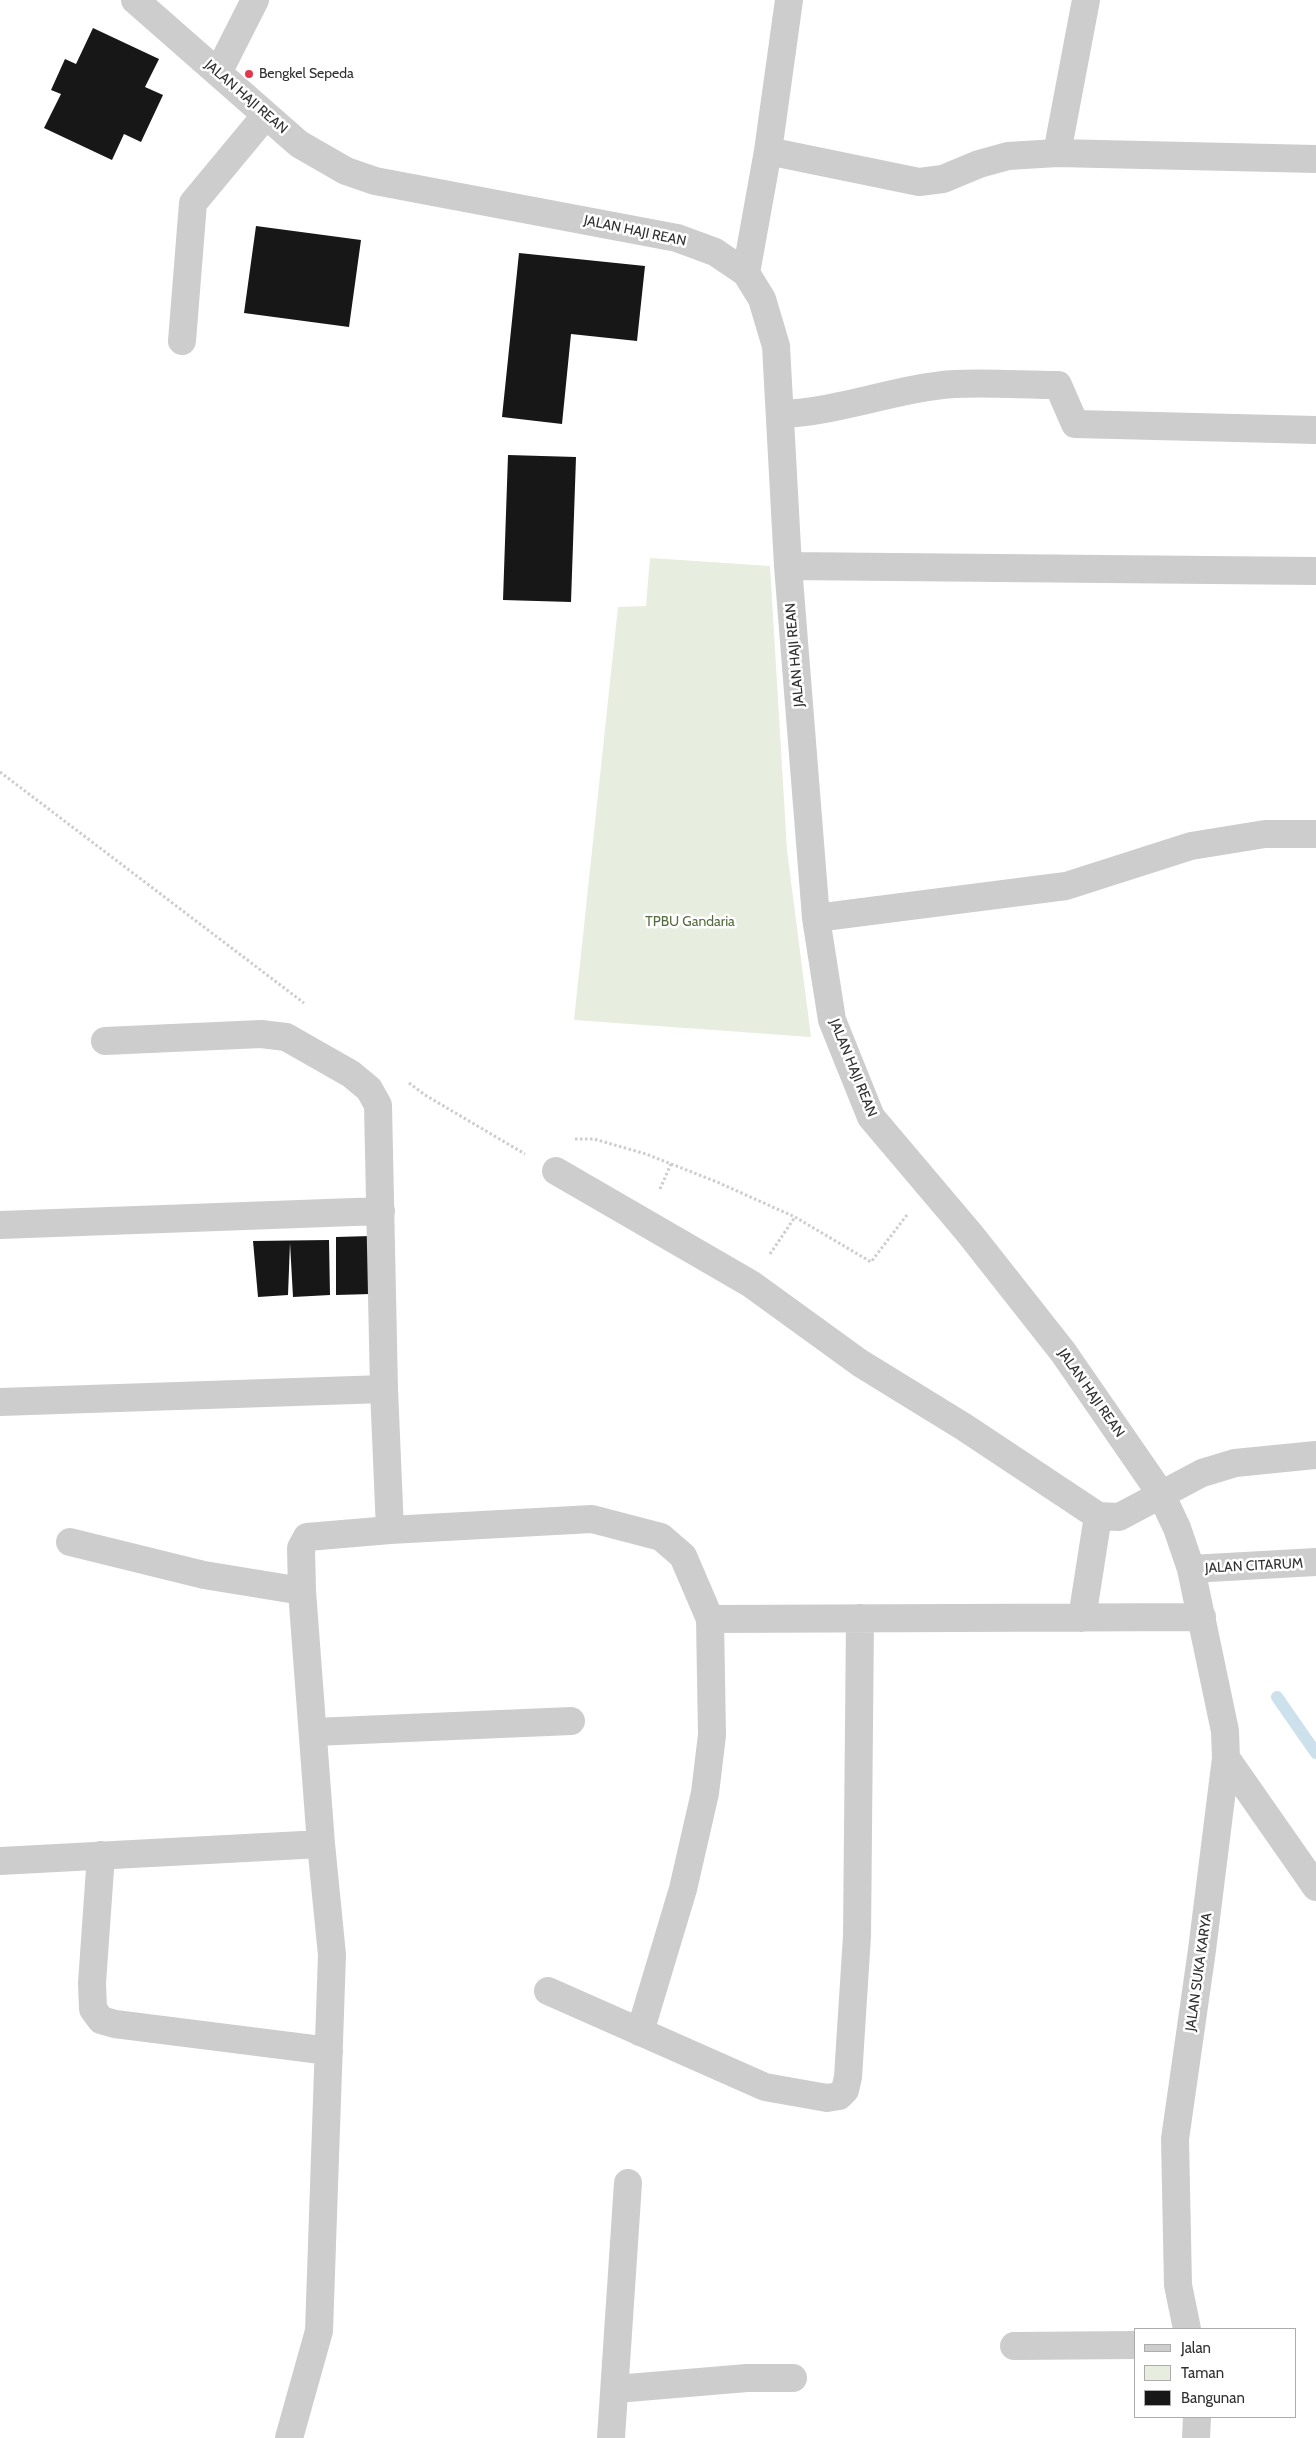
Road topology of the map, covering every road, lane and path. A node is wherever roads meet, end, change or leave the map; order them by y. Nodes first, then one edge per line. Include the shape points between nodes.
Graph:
1 (135, 0) edge
2 (255, 0) edge
3 (789, 0) edge
4 (1086, 0) edge
5 (218, 73) junction
6 (266, 115) junction
7 (768, 151) junction
8 (1057, 153) junction
9 (1316, 159) edge
10 (746, 273) junction
11 (182, 341) dead end
12 (800, 413) junction
13 (1316, 430) edge
14 (788, 566) junction
15 (1316, 571) edge
16 (0, 772) edge
17 (1316, 834) edge
18 (816, 918) junction
19 (306, 1005) dead end
20 (105, 1041) dead end
21 (401, 1077) dead end
22 (571, 1139) dead end
23 (530, 1150) dead end
24 (522, 1152) junction
25 (556, 1171) joint
26 (929, 1188) junction
27 (380, 1210) junction
28 (794, 1217) junction
29 (0, 1225) edge
30 (751, 1284) junction
31 (384, 1389) junction
32 (0, 1402) edge
33 (1316, 1455) edge
34 (1161, 1494) junction
35 (1098, 1516) junction
36 (390, 1530) junction
37 (70, 1542) dead end
38 (1316, 1562) edge
39 (1191, 1569) junction
40 (302, 1591) junction
41 (1202, 1617) junction
42 (860, 1618) junction
43 (1082, 1618) junction
44 (710, 1619) junction
45 (571, 1721) dead end
46 (314, 1732) junction
47 (1226, 1758) junction
48 (321, 1844) junction
49 (101, 1855) junction
50 (0, 1861) edge
51 (1316, 1887) edge
52 (548, 1991) dead end
53 (640, 2032) junction
54 (329, 2052) junction
55 (628, 2183) dead end
56 (1187, 2328) edge
57 (1134, 2345) edge
58 (1014, 2346) dead end
59 (793, 2378) dead end
60 (616, 2389) junction
61 (1197, 2418) edge
62 (290, 2438) edge
63 (611, 2438) edge
64 (1196, 2438) edge

1 - 5 street, JALAN HAJI REAN
2 - 5 street
3 - 7 street
4 - 8 street
5 - 6 street, JALAN HAJI REAN
6 - 10 street, JALAN HAJI REAN via 299,144 346,171 375,181 677,238 715,252
6 - 11 street via 193,203
7 - 8 street via 920,182 943,180 979,164 1008,156
7 - 10 street
8 - 9 street
10 - 12 street, JALAN HAJI REAN via 762,299
12 - 13 street via 954,384 1058,385 1075,424
12 - 14 street, JALAN HAJI REAN
14 - 15 street
14 - 18 street, JALAN HAJI REAN
16 - 19 path
17 - 18 street via 1265,834 1191,846 1066,886
18 - 26 street, JALAN HAJI REAN via 832,1020 871,1117
20 - 27 street via 260,1034 286,1037 351,1074 369,1089 378,1105
21 - 24 path via 425,1095
22 - 28 path via 594,1139 646,1154
23 - 24 path
24 - 25 path
25 - 30 street
26 - 28 path via 871,1262
26 - 34 street, JALAN HAJI REAN via 970,1234 1063,1352
27 - 29 street
27 - 31 street
28 - 30 path
30 - 35 street via 860,1363 964,1426
31 - 32 street
31 - 36 street
33 - 34 street via 1234,1463 1202,1473
34 - 35 street via 1120,1517
34 - 39 street, JALAN HAJI REAN
35 - 43 street
36 - 40 street via 307,1537 300,1548
36 - 44 street via 592,1519 638,1530 660,1537 683,1556
37 - 40 street via 204,1575
38 - 39 street, JALAN CITARUM
39 - 41 street, JALAN HAJI REAN
40 - 46 street
41 - 43 street
41 - 47 street, JALAN SUKA KARYA via 1225,1731
42 - 43 street
42 - 44 street
42 - 53 street via 857,1936 845,2090 840,2096 827,2098 765,2087
44 - 53 street via 712,1735 705,1793 683,1889
45 - 46 street
46 - 48 street
47 - 51 street
47 - 56 street, JALAN SUKA KARYA via 1175,2139 1178,2285
48 - 49 street
48 - 54 street via 332,1955
49 - 50 street
49 - 54 street via 92,1984 94,2009 100,2020
52 - 53 street
54 - 62 street via 320,2331
55 - 60 street
57 - 58 street
59 - 60 street via 747,2378
60 - 63 street
61 - 64 street

